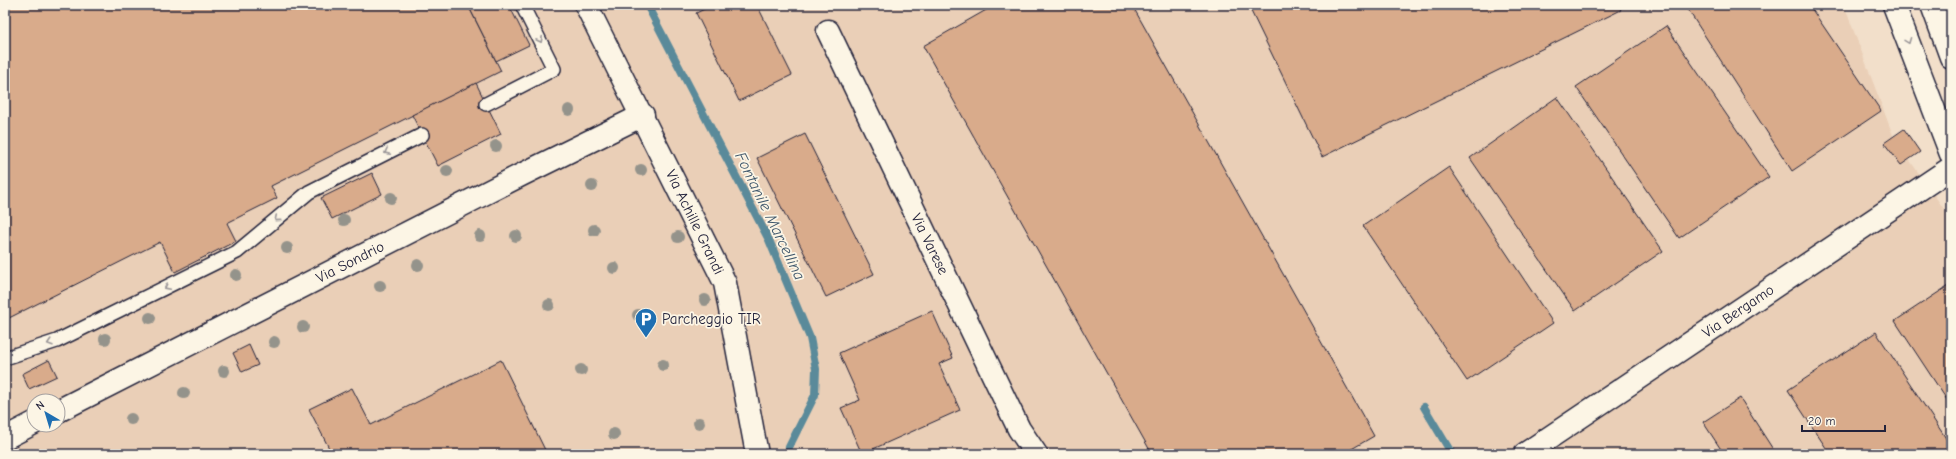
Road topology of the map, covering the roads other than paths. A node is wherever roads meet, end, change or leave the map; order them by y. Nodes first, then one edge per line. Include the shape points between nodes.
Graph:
1 (522, 5) edge
2 (586, 5) edge
3 (1894, 5) edge
4 (1932, 5) edge
5 (828, 31) dead end
6 (1951, 57) edge
7 (486, 104) dead end
8 (643, 115) junction
9 (422, 134) dead end
10 (1951, 154) edge
11 (1951, 168) edge
12 (5, 358) edge
13 (66, 407) edge
14 (26, 428) edge
15 (5, 438) edge
16 (758, 454) edge
17 (1036, 454) edge
18 (1525, 454) edge

1 -> 7 lane via 554,69
2 - 8 street, Via Achille Grandi
3 -> 10 street
4 - 6 street
5 - 17 street, Via Varese via 1019,429
8 - 13 street, Via Sondrio
8 - 16 street, Via Achille Grandi via 725,282
9 -> 12 lane via 309,192 237,252 57,341
11 - 18 street, Via Bergamo
14 - 15 street

